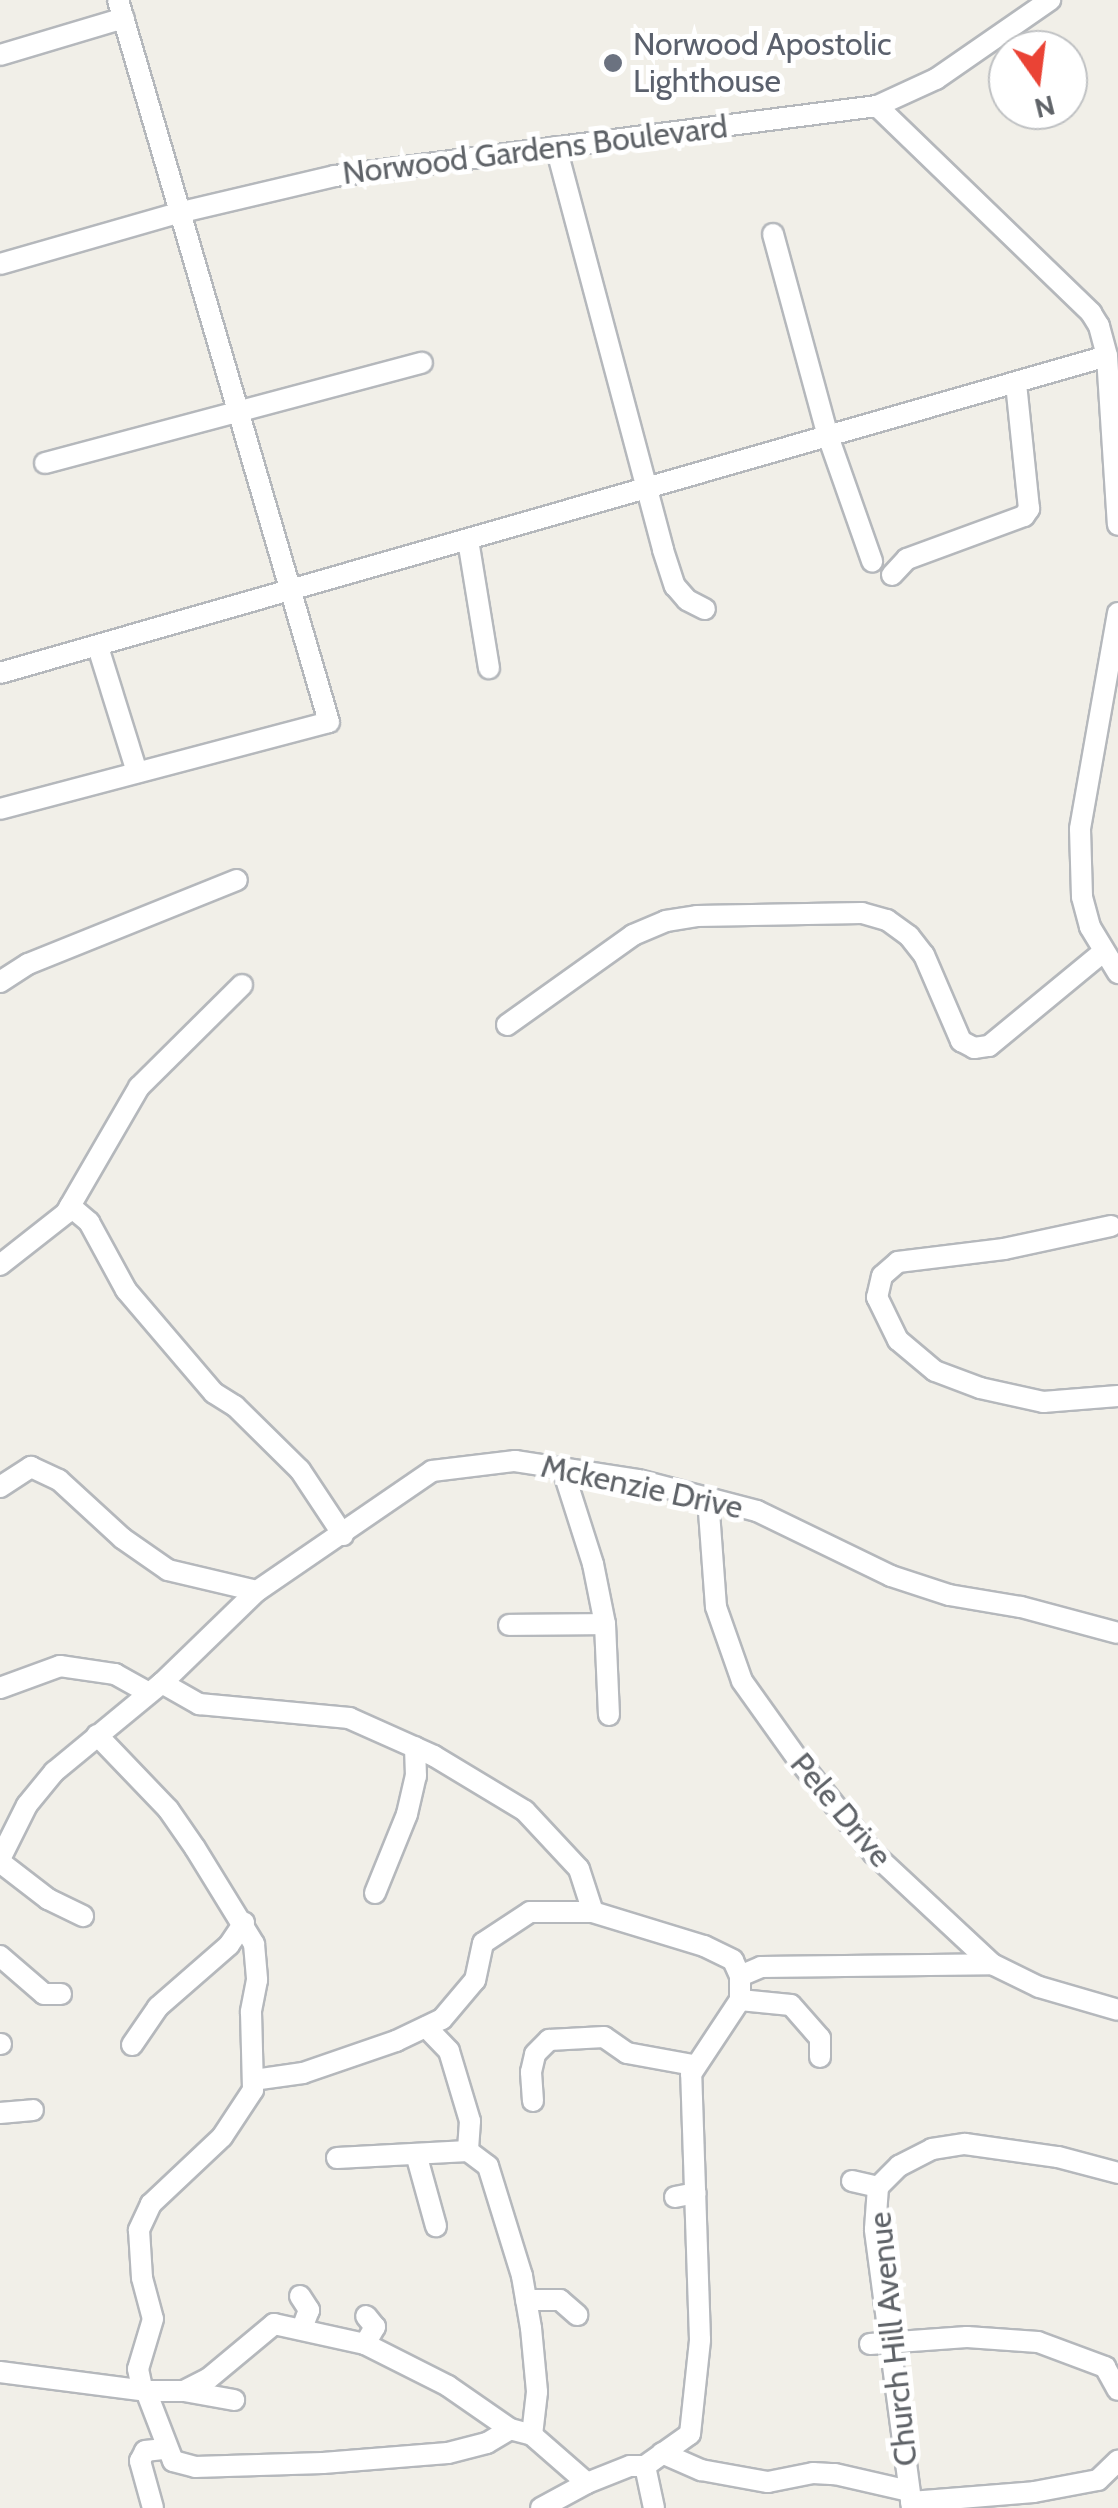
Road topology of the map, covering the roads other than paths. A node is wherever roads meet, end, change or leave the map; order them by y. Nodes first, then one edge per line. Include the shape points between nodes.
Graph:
1 (1050, 0) edge
2 (121, 9) edge
3 (0, 55) edge
4 (877, 106) junction
5 (556, 147) junction
6 (178, 213) junction
7 (772, 234) dead end
8 (0, 264) edge
9 (1108, 328) edge
10 (1107, 356) junction
11 (422, 363) dead end
12 (1016, 384) junction
13 (238, 410) junction
14 (828, 436) junction
15 (45, 463) dead end
16 (646, 487) junction
17 (1118, 524) edge
18 (468, 540) junction
19 (872, 560) dead end
20 (892, 575) dead end
21 (291, 592) junction
22 (705, 609) dead end
23 (1118, 613) edge
24 (98, 646) junction
25 (490, 668) dead end
26 (0, 673) edge
27 (137, 772) junction
28 (0, 809) edge
29 (237, 880) dead end
30 (1104, 952) junction
31 (1118, 972) edge
32 (0, 982) edge
33 (242, 984) dead end
34 (507, 1026) dead end
35 (70, 1206) junction
36 (1110, 1226) dead end
37 (0, 1264) edge
38 (1118, 1396) edge
39 (563, 1470) junction
40 (0, 1486) edge
41 (708, 1498) junction
42 (343, 1536) junction
43 (256, 1591) junction
44 (604, 1624) junction
45 (509, 1625) dead end
46 (1118, 1633) edge
47 (0, 1688) edge
48 (155, 1688) junction
49 (609, 1715) dead end
50 (97, 1735) junction
51 (415, 1747) junction
52 (0, 1860) edge
53 (375, 1893) dead end
54 (593, 1912) junction
55 (83, 1916) dead end
56 (244, 1924) junction
57 (0, 1956) edge
58 (992, 1964) junction
59 (740, 1976) junction
60 (61, 1994) dead end
61 (740, 2000) junction
62 (1118, 2010) edge
63 (426, 2027) junction
64 (132, 2045) dead end
65 (820, 2057) dead end
66 (693, 2065) junction
67 (254, 2080) junction
68 (533, 2101) dead end
69 (33, 2110) dead end
70 (0, 2113) edge
71 (468, 2151) junction
72 (416, 2154) junction
73 (337, 2158) dead end
74 (1118, 2173) edge
75 (852, 2181) dead end
76 (878, 2187) junction
77 (436, 2226) dead end
78 (300, 2296) dead end
79 (526, 2300) junction
80 (577, 2314) dead end
81 (366, 2316) dead end
82 (302, 2328) junction
83 (880, 2342) junction
84 (365, 2344) junction
85 (0, 2372) edge
86 (144, 2390) junction
87 (1118, 2390) edge
88 (184, 2391) junction
89 (234, 2400) dead end
90 (510, 2430) junction
91 (532, 2435) junction
92 (165, 2449) junction
93 (654, 2459) junction
94 (1118, 2460) edge
95 (587, 2483) junction
96 (911, 2500) edge
97 (153, 2508) edge
98 (541, 2508) edge
99 (654, 2508) edge

1 - 4 street, Norwood Gardens Boulevard via 936,80
2 - 3 street
2 - 6 street
4 - 5 street, Norwood Gardens Boulevard
4 - 9 street
5 - 6 street, Norwood Gardens Boulevard via 336,176
5 - 16 street
6 - 8 street, Norwood Gardens Boulevard
6 - 13 street
7 - 14 street
9 - 10 street
10 - 12 street
10 - 17 street
11 - 13 street
12 - 14 street
12 - 20 street via 1029,509 907,559
13 - 15 street
13 - 21 street
14 - 16 street
14 - 19 street
16 - 18 street
16 - 22 street via 675,586
18 - 21 street
18 - 25 street
21 - 24 street
21 - 27 street via 329,722
23 - 30 street via 1080,829 1082,897
24 - 26 street
24 - 27 street
27 - 28 street
29 - 32 street via 28,964
30 - 31 street
30 - 34 street via 989,1046 974,1048 961,1041 924,955 886,920 862,913 697,916 633,934
33 - 35 street via 140,1087
35 - 37 street
35 - 42 street via 89,1222 126,1290 214,1393 300,1470
36 - 38 street via 898,1262 882,1276 878,1297 898,1340 935,1371 1043,1402
39 - 41 street, Mckenzie Drive
39 - 42 street, Mckenzie Drive via 515,1462 432,1471
39 - 44 street
40 - 43 street via 31,1467 60,1480 168,1570
41 - 46 street, Mckenzie Drive via 758,1511 890,1576
41 - 58 street, Pele Drive via 716,1606 742,1681 873,1853
42 - 43 street, Mckenzie Drive
43 - 48 street, Mckenzie Drive
44 - 45 street
44 - 49 street
47 - 48 street via 60,1666
48 - 50 street, Mckenzie Drive
48 - 51 street via 198,1704 349,1718
50 - 52 street, Mckenzie Drive via 27,1805
50 - 56 street via 168,1809
51 - 53 street via 407,1814
51 - 54 street via 524,1811 579,1868
52 - 55 street via 48,1900
54 - 59 street via 704,1946 733,1960
54 - 63 street via 530,1912 512,1921 484,1944 475,1980 442,2019
56 - 64 street via 158,2007
56 - 67 street via 254,1944 257,1980 251,2012
57 - 60 street via 44,1994
58 - 59 street via 762,1967
58 - 62 street, Pele Drive
59 - 61 street
61 - 65 street via 790,2005 820,2038
61 - 66 street
63 - 67 street via 303,2072
63 - 71 street via 450,2051 470,2120
66 - 68 street via 627,2053 604,2036 549,2040 530,2072
66 - 93 street via 687,2284 700,2340 690,2434
67 - 86 street via 222,2137 151,2204 139,2230 153,2319 138,2368
69 - 70 street
71 - 72 street
71 - 79 street via 488,2166
72 - 73 street
72 - 77 street
74 - 76 street, Church Hill Avenue via 1058,2156 964,2144 932,2149 899,2166
75 - 76 street
76 - 83 street, Church Hill Avenue
78 - 82 street via 309,2310
79 - 80 street via 560,2300
79 - 91 street via 537,2392
81 - 84 street via 376,2327
82 - 84 street
82 - 88 street via 265,2328
83 - 87 street via 1038,2342 1105,2367
83 - 96 street, Church Hill Avenue
84 - 90 street via 448,2386
85 - 86 street
86 - 88 street
86 - 92 street
88 - 89 street
90 - 91 street
90 - 92 street via 448,2453 323,2464 195,2467 173,2462
91 - 95 street
92 - 97 street via 145,2451 140,2460
93 - 95 street
93 - 96 street via 768,2482 824,2474
93 - 99 street
94 - 96 street via 1098,2480 1034,2492
95 - 98 street

